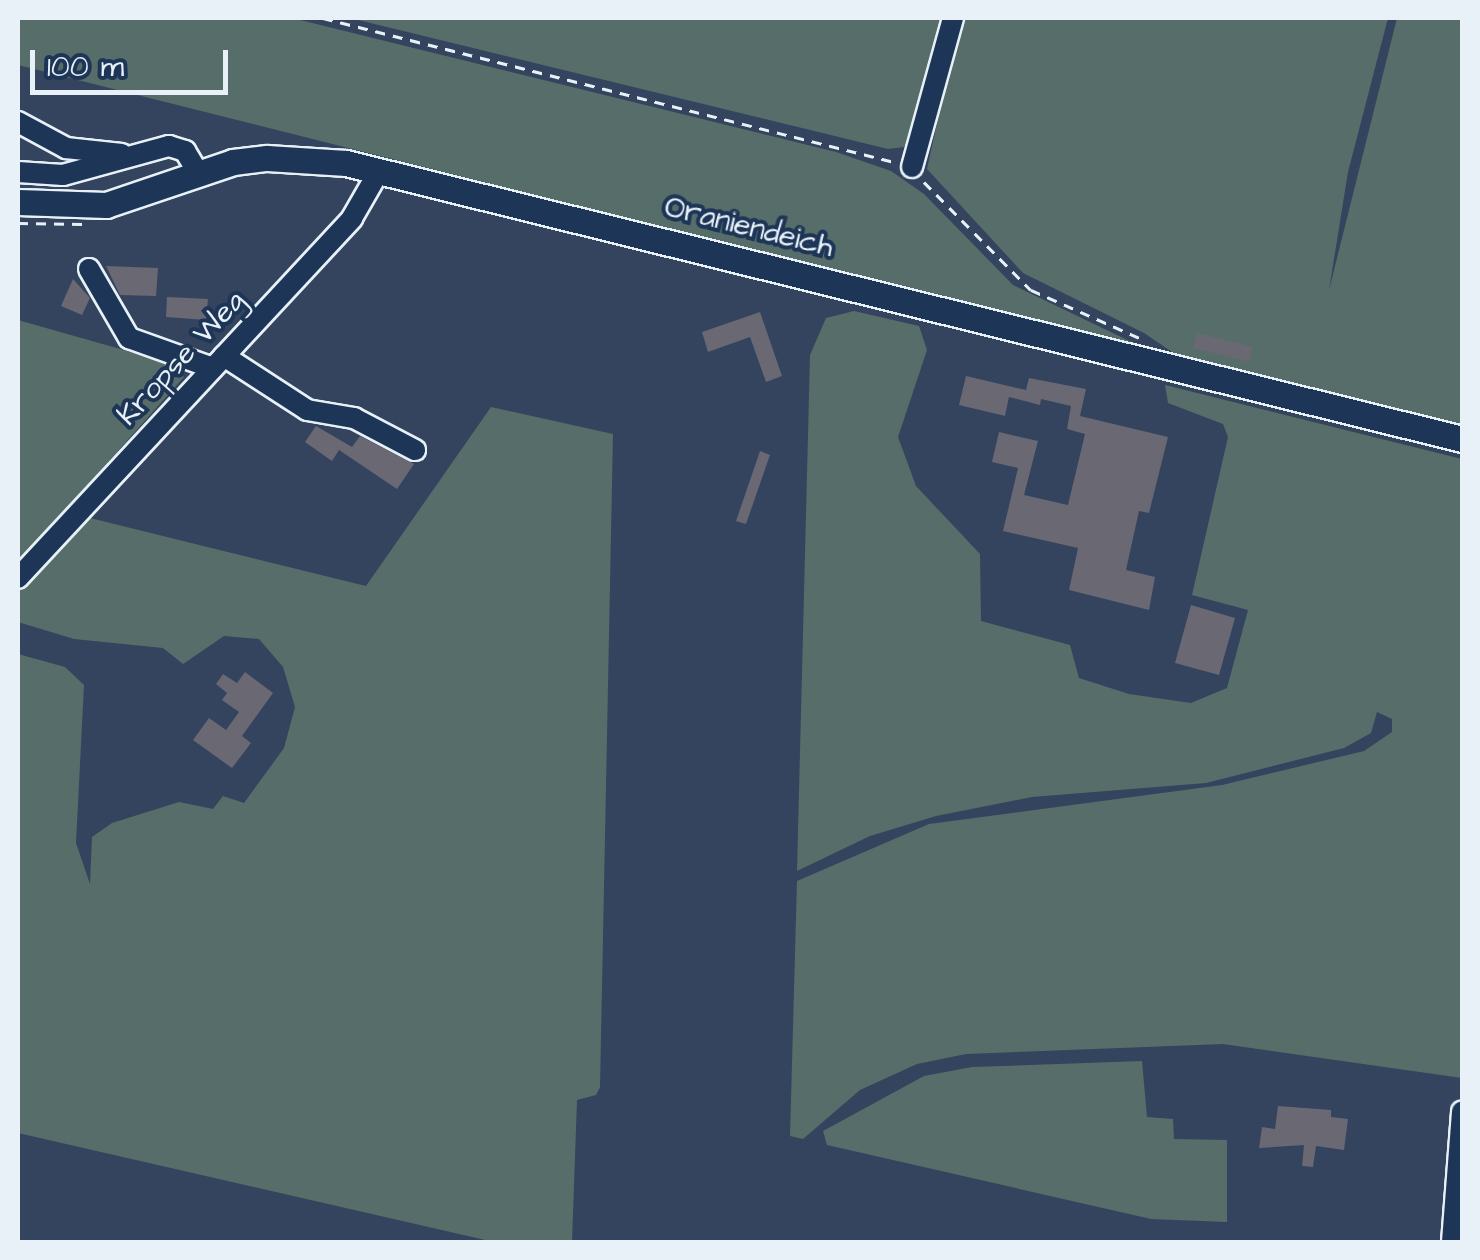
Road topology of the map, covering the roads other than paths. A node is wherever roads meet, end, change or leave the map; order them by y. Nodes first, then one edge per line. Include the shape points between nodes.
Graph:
1 (953, 18) edge
2 (18, 122) edge
3 (149, 152) junction
4 (912, 167) road end
5 (18, 172) edge
6 (379, 172) junction
7 (199, 174) junction
8 (18, 202) edge
9 (89, 269) dead end
10 (218, 362) junction
11 (1462, 439) edge
12 (414, 450) dead end
13 (18, 578) edge
14 (1462, 1111) edge
15 (1452, 1242) edge

1 - 4 street
2 - 3 street via 42,139 87,153
3 - 5 street via 63,175
3 - 7 street via 179,148
6 - 7 main road, Oraniendeich via 266,158
6 - 10 street, Kropse Weg via 352,218
6 - 11 main road, Oraniendeich
7 - 8 main road, Oraniendeich via 106,205
9 - 10 street via 129,338
10 - 12 street via 307,410 354,418
10 - 13 street, Kropse Weg
14 - 15 street

